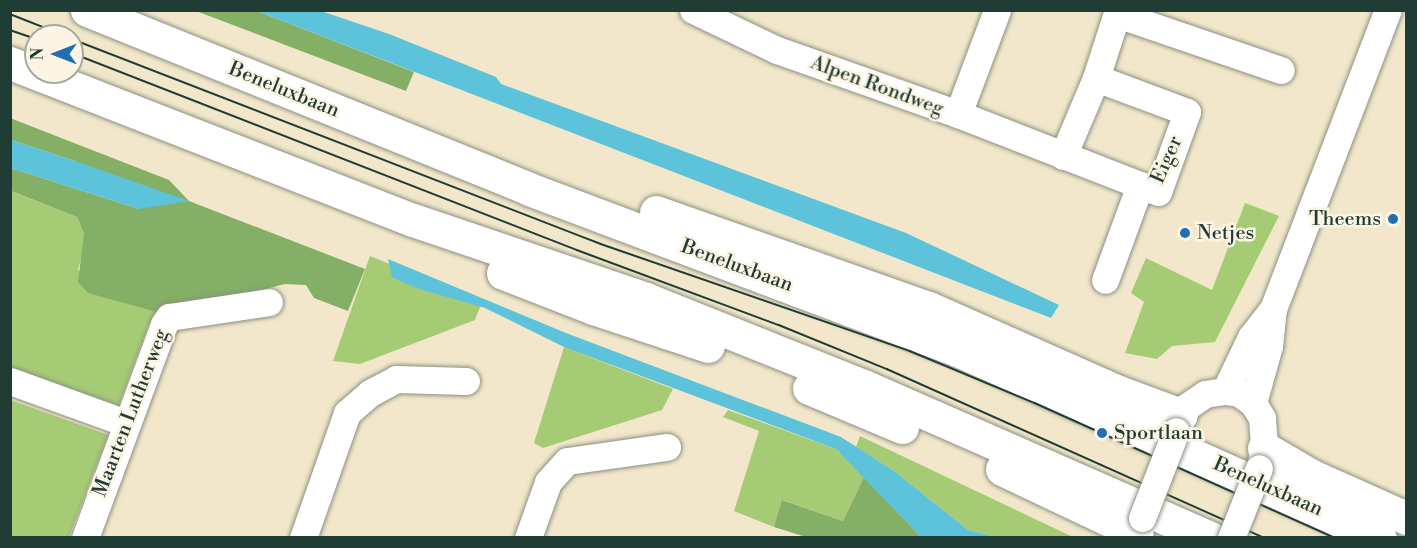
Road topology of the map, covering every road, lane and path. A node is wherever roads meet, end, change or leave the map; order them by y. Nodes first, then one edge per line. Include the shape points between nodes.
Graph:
1 (87, 10) edge
2 (693, 10) edge
3 (997, 10) edge
4 (1388, 10) edge
5 (1118, 12) edge
6 (1168, 21) edge
7 (10, 63) edge
8 (1281, 70) dead end
9 (1096, 78) junction
10 (958, 114) junction
11 (441, 153) junction
12 (1064, 156) junction
13 (1140, 185) junction
14 (414, 220) junction
15 (1105, 280) dead end
16 (269, 302) dead end
17 (1273, 309) junction
18 (10, 381) edge
19 (466, 381) dead end
20 (1225, 391) junction
21 (1254, 403) junction
22 (126, 423) junction
23 (1178, 423) junction
24 (667, 447) dead end
25 (1262, 458) junction
26 (1407, 518) edge
27 (1139, 529) edge
28 (85, 537) edge
29 (303, 537) edge
30 (528, 537) edge
31 (1210, 537) edge
32 (1231, 537) edge
33 (1380, 537) edge

1 - 11 main road, Beneluxbaan
2 - 10 street, Alpen Rondweg via 777,50
3 - 10 street
4 - 17 street
5 - 6 street
5 - 9 street
6 - 8 street
7 - 14 main road
9 - 12 street
9 - 13 street, Eiger via 1187,112 1158,192
10 - 12 street, Alpen Rondweg
11 - 23 main road via 535,170 918,304 1116,391
11 - 33 main road, Beneluxbaan via 957,350
12 - 13 street, Alpen Rondweg
13 - 15 street, Eiger
14 - 27 main road via 492,268 724,353
14 - 31 main road via 646,299 864,386
16 - 22 street, Maarten Lutherweg via 169,317
17 - 20 street via 1251,337
17 - 21 street via 1269,346
18 - 22 street
19 - 29 street via 396,379 370,393 347,413
20 - 21 street via 1239,393
20 - 23 street via 1205,394
21 - 25 street via 1262,418
22 - 28 street, Maarten Lutherweg
23 - 27 street, bridge
24 - 30 street via 567,461 548,482
25 - 26 main road
25 - 32 street, bridge

